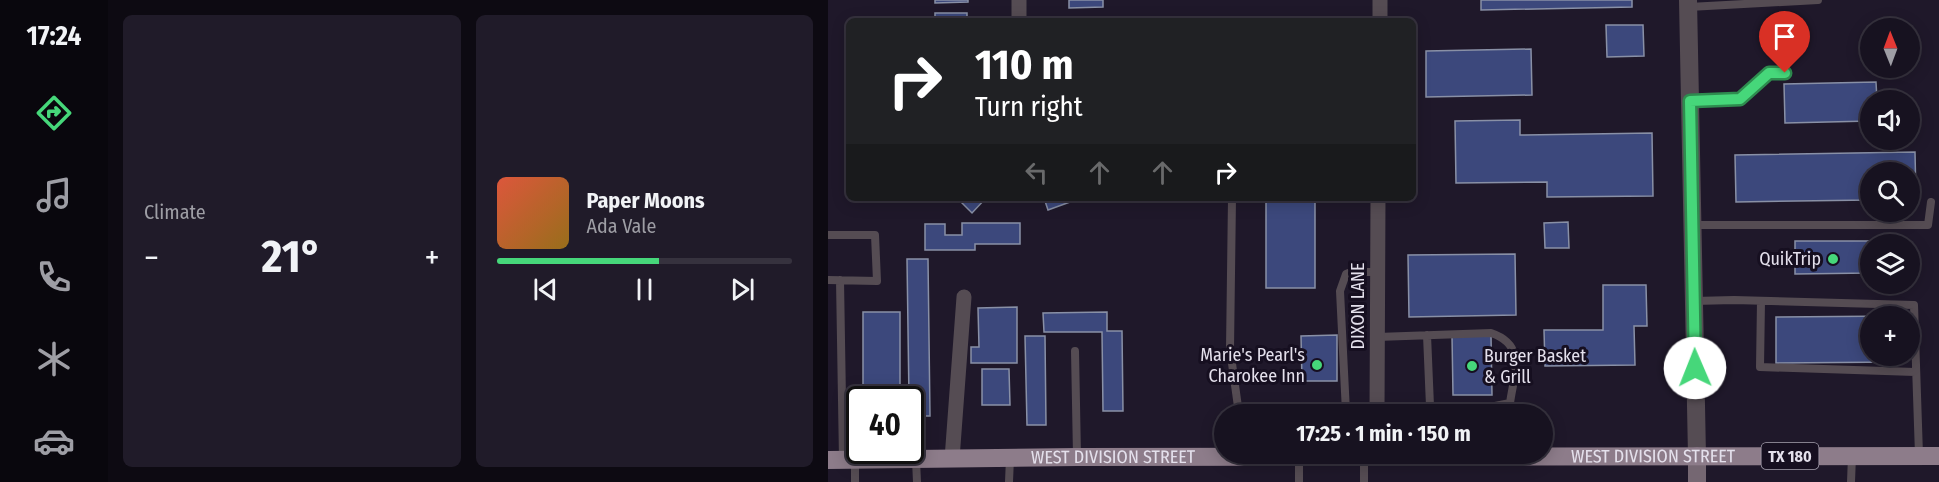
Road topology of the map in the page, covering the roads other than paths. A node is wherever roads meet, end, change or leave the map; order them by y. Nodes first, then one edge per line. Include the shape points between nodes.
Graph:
1 (1019, 0) edge
2 (1380, 0) edge
3 (1818, 0) edge
4 (1688, 4) edge
5 (1019, 18) edge
6 (1380, 18) edge
7 (1785, 73) dead end
8 (1690, 101) junction
9 (1232, 201) edge
10 (1378, 201) edge
11 (1931, 202) dead end
12 (1692, 225) junction
13 (828, 235) edge
14 (1378, 272) junction
15 (828, 280) edge
16 (840, 280) junction
17 (964, 297) dead end
18 (1694, 301) junction
19 (1761, 301) junction
20 (1427, 334) junction
21 (1377, 337) junction
22 (1075, 351) dead end
23 (1915, 372) junction
24 (1238, 404) edge
25 (1346, 404) edge
26 (1377, 404) edge
27 (1430, 404) edge
28 (1505, 404) edge
29 (1214, 455) edge
30 (1553, 455) edge
31 (1697, 456) junction
32 (1852, 456) junction
33 (1919, 456) junction
34 (1939, 456) edge
35 (1077, 457) junction
36 (1010, 458) junction
37 (924, 459) edge
38 (952, 459) junction
39 (842, 460) edge
40 (915, 464) edge
41 (1293, 464) edge
42 (1363, 464) edge
43 (855, 482) edge
44 (917, 482) edge
45 (1009, 482) edge
46 (1299, 482) edge
47 (1364, 482) edge
48 (1697, 482) edge
49 (1851, 482) edge

1 - 5 street
2 - 6 street
3 - 4 lane
4 - 8 street
7 - 8 lane via 1769,73 1740,99
8 - 12 street
9 - 24 lane via 1230,349
10 - 14 street, DIXON LANE
11 - 12 lane via 1928,225
12 - 18 street
13 - 16 lane via 875,235 877,281
14 - 21 street, DIXON LANE
14 - 25 lane via 1346,274 1340,291
15 - 16 lane
16 - 39 lane
17 - 38 street
18 - 19 lane
18 - 31 street
19 - 23 lane via 1914,306
19 - 23 lane via 1760,367
20 - 21 lane
20 - 27 lane
20 - 28 lane via 1491,333 1513,346 1516,368 1510,403
21 - 26 street, DIXON LANE
22 - 35 lane
23 - 33 lane
29 - 35 main road, WEST DIVISION STREET / TX 180
30 - 31 main road, WEST DIVISION STREET / TX 180
31 - 32 main road, WEST DIVISION STREET / TX 180
31 - 48 main road
32 - 33 main road, WEST DIVISION STREET / TX 180
32 - 49 lane
33 - 34 main road, WEST DIVISION STREET / TX 180
35 - 36 main road, WEST DIVISION STREET / TX 180
36 - 38 main road, WEST DIVISION STREET / TX 180
36 - 45 lane
37 - 38 main road, WEST DIVISION STREET / TX 180
39 - 43 lane
40 - 44 lane
41 - 46 lane
42 - 47 lane

